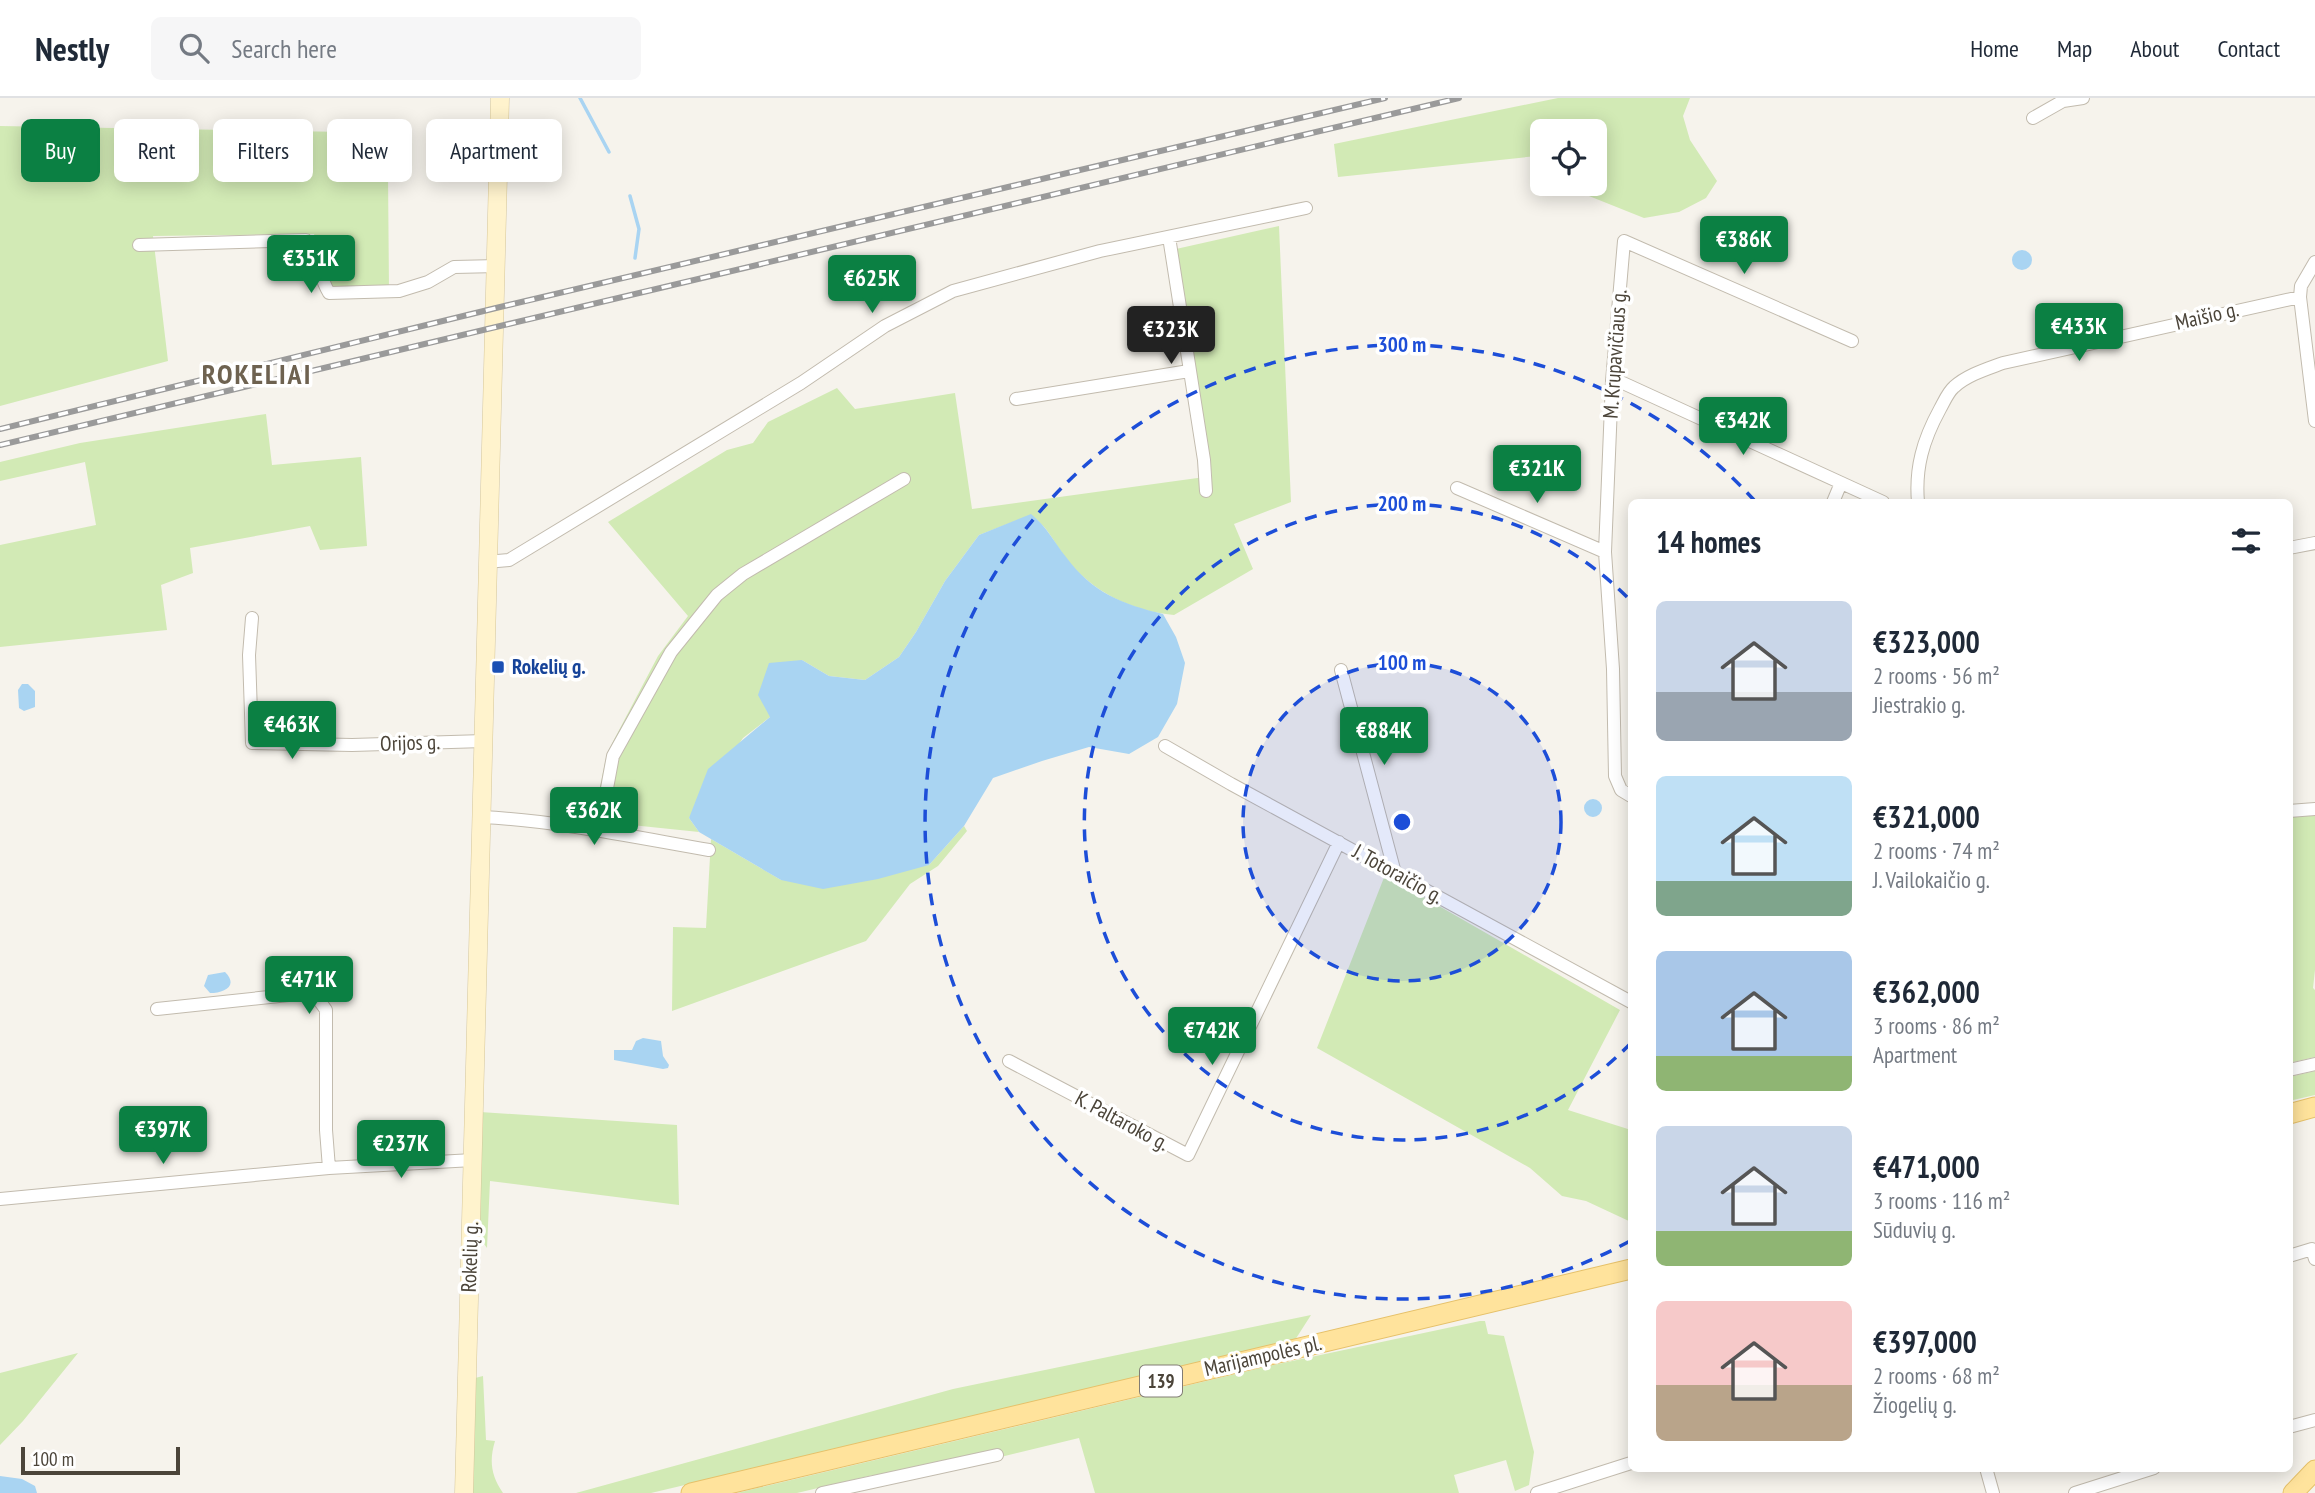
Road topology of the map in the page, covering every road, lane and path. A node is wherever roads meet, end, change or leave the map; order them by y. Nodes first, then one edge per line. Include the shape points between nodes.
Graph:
1 (500, 98) edge
2 (2083, 98) edge
3 (2033, 118) dead end
4 (1306, 208) dead end
5 (1169, 237) junction
6 (139, 244) dead end
7 (2315, 262) edge
8 (498, 266) junction
9 (2300, 296) junction
10 (1852, 341) dead end
11 (1189, 372) junction
12 (1612, 382) junction
13 (1016, 399) dead end
14 (2315, 421) edge
15 (904, 480) dead end
16 (1841, 483) junction
17 (1457, 488) dead end
18 (1206, 491) dead end
19 (1834, 499) edge
20 (1876, 499) edge
21 (1918, 499) edge
22 (2315, 543) edge
23 (2293, 547) edge
24 (1605, 552) junction
25 (486, 562) junction
26 (252, 618) dead end
27 (1341, 670) dead end
28 (484, 741) junction
29 (1165, 746) dead end
30 (1628, 794) edge
31 (2315, 809) edge
32 (2293, 810) edge
33 (482, 817) junction
34 (599, 831) junction
35 (1339, 842) junction
36 (709, 850) dead end
37 (1395, 873) junction
38 (1628, 1000) edge
39 (157, 1009) dead end
40 (1009, 1061) dead end
41 (2315, 1064) edge
42 (2293, 1069) edge
43 (2315, 1107) edge
44 (2293, 1113) edge
45 (473, 1160) junction
46 (329, 1168) junction
47 (0, 1199) edge
48 (2314, 1254) edge
49 (2293, 1256) edge
50 (1628, 1270) edge
51 (2315, 1420) edge
52 (2293, 1426) edge
53 (997, 1455) dead end
54 (1628, 1464) edge
55 (2315, 1469) edge
56 (1987, 1472) edge
57 (2141, 1472) edge
58 (464, 1493) edge
59 (691, 1493) edge
60 (822, 1493) edge
61 (1537, 1493) edge
62 (1993, 1493) edge
63 (2075, 1493) edge
64 (2294, 1493) edge

1 - 8 main road, Rokelių g.
2 - 3 street via 2063,101
4 - 5 street
5 - 11 street
5 - 25 street via 953,291 885,326 801,383 509,560
6 - 8 street via 306,240 316,253 329,293 399,291 454,267
7 - 9 street
8 - 25 main road, Rokelių g.
9 - 14 street
9 - 21 street, Maišio g. via 1979,372 1955,386 1929,429 1919,460
10 - 12 street, M. Krupavičiaus g. via 1623,241
11 - 13 street
11 - 18 street
12 - 16 street via 1623,383
12 - 24 street, M. Krupavičiaus g.
15 - 34 street via 743,574 716,595 671,652 614,756
16 - 19 street
16 - 20 street
17 - 24 street
22 - 23 street
24 - 30 street, M. Krupavičiaus g. via 1615,776
25 - 28 main road, Rokelių g.
26 - 28 street, Orijos g. via 252,743
27 - 37 street
28 - 33 main road, Rokelių g.
29 - 35 street, J. Totoraičio g.
31 - 32 street
33 - 34 street
33 - 45 main road, Rokelių g.
34 - 36 street
35 - 37 street, J. Totoraičio g.
35 - 40 street, K. Paltaroko g. via 1188,1155
37 - 38 street, J. Totoraičio g.
39 - 46 street via 307,993 316,996 326,1010
41 - 42 street
43 - 44 main road
45 - 46 street
45 - 58 main road, Rokelių g.
46 - 47 street
48 - 49 street
50 - 59 main road, Marijampolės pl. / 139
51 - 52 street
53 - 60 street
54 - 61 street
55 - 64 main road
56 - 62 street
57 - 63 street

